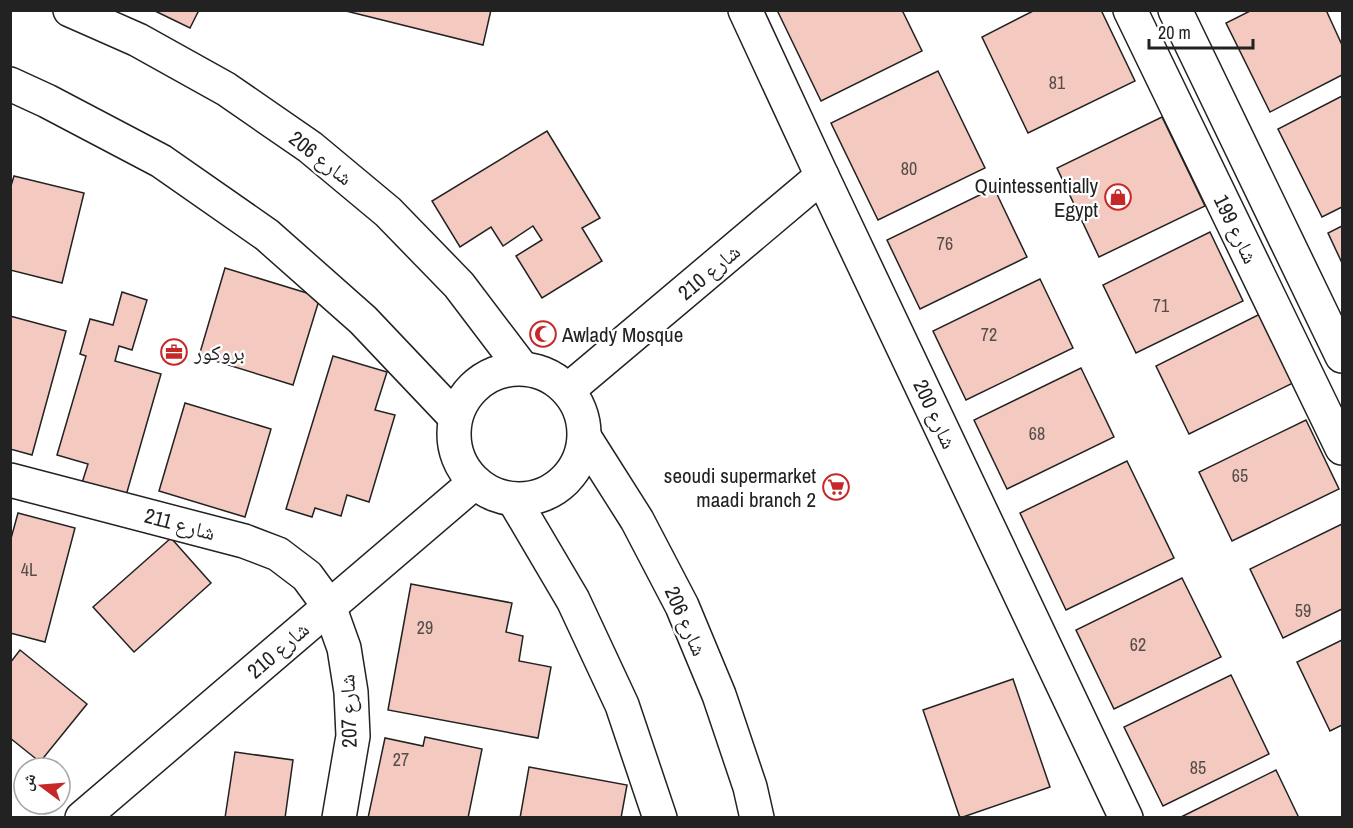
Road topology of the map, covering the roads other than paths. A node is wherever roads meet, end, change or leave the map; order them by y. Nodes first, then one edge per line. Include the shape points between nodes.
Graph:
1 (70, 10) edge
2 (745, 10) edge
3 (1130, 10) edge
4 (1175, 10) edge
5 (10, 84) edge
6 (822, 176) junction
7 (1342, 356) edge
8 (522, 368) junction
9 (568, 390) junction
10 (1332, 401) edge
11 (455, 417) junction
12 (585, 438) junction
13 (1342, 448) edge
14 (10, 480) edge
15 (474, 483) junction
16 (514, 500) junction
17 (329, 606) junction
18 (82, 818) edge
19 (339, 818) edge
20 (660, 818) edge
21 (757, 818) edge
22 (1126, 818) edge

1 - 8 street, شارع 206 via 138,40 216,84 310,147 388,212 459,285
2 - 6 street, شارع 200
3 - 10 street, شارع 199
4 - 7 street, شارع 199
5 - 11 street via 161,161 267,235 363,320
6 - 9 street, شارع 210
6 - 22 street, شارع 200
8 - 9 street via 547,374
8 - 11 street via 500,370 480,380 464,397
9 - 12 street via 581,412
10 - 13 street, شارع 199
11 - 15 street via 453,441 460,464
12 - 16 street via 578,463 562,484 540,496
12 - 21 street, شارع 206 via 637,520 682,606 719,695
14 - 17 street, شارع 211 via 244,541 278,554 307,576
15 - 16 street via 492,495
15 - 17 street, شارع 210
16 - 20 street via 573,600 622,705
17 - 18 street, شارع 210
17 - 19 street, شارع 207 via 344,648 351,692 353,736

